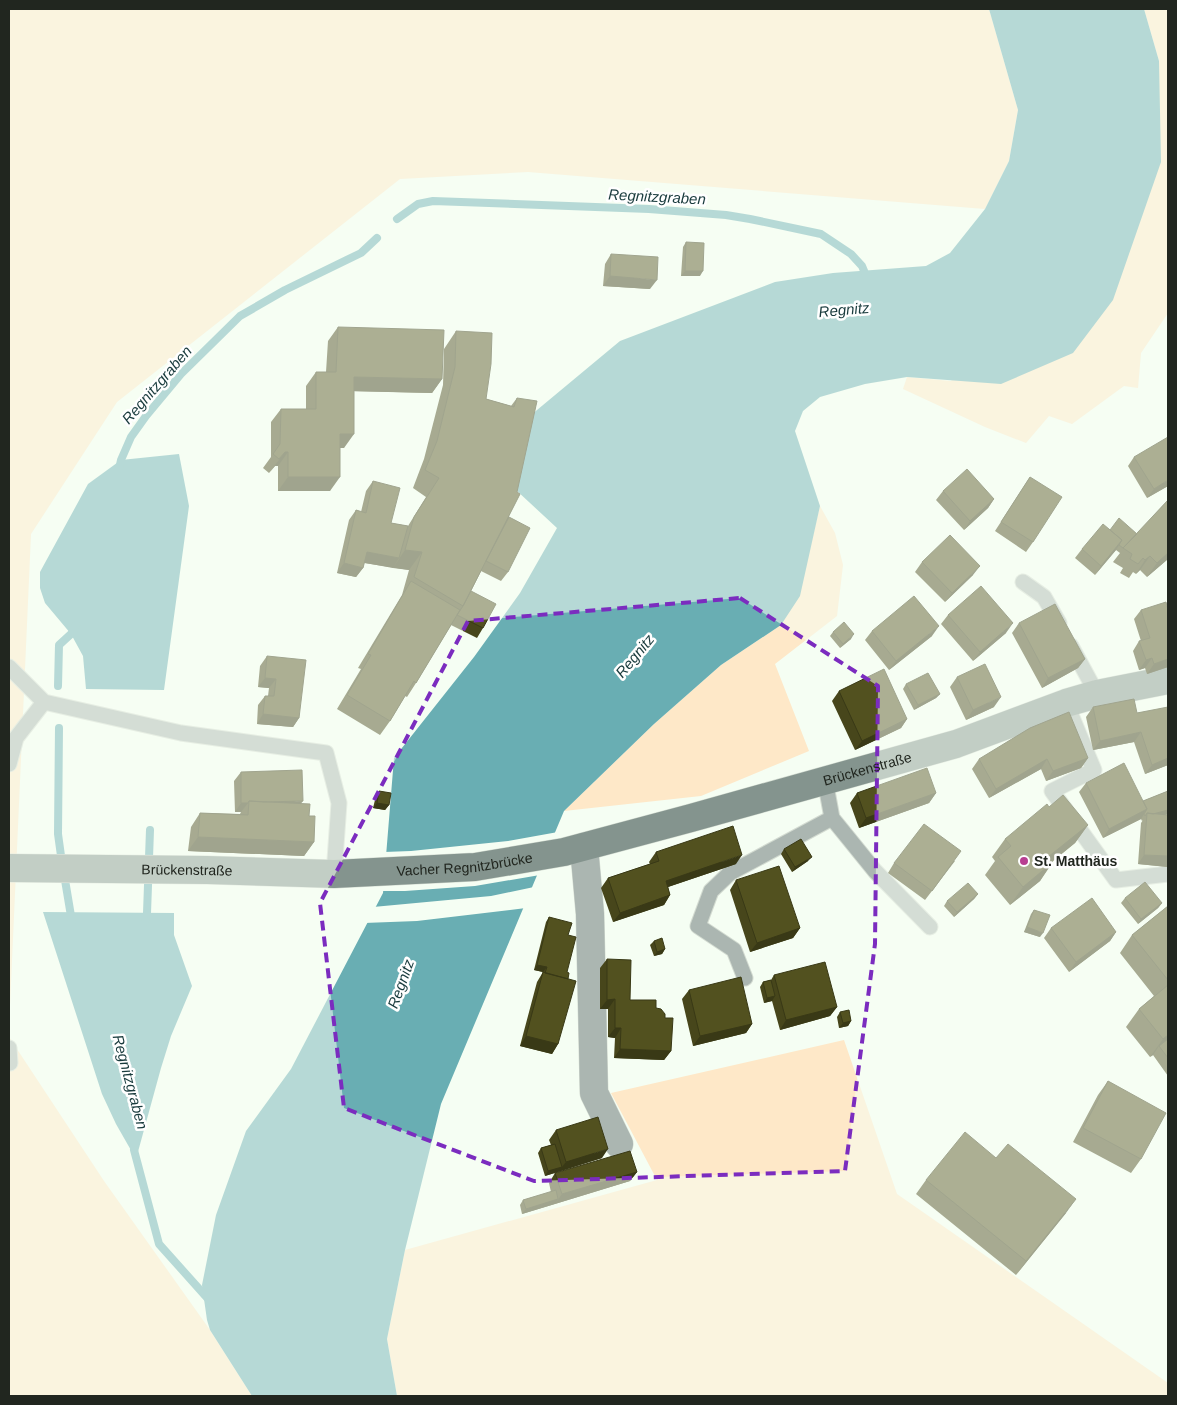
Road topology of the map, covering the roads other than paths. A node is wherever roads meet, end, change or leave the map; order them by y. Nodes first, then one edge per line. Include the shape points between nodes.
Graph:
1 (1023, 582) dead end
2 (9, 667) edge
3 (1168, 680) edge
4 (1097, 694) junction
5 (44, 702) junction
6 (1066, 703) junction
7 (9, 764) edge
8 (825, 780) junction
9 (832, 818) junction
10 (574, 850) junction
11 (9, 868) edge
12 (334, 874) junction
13 (364, 874) joint
14 (1168, 874) edge
15 (930, 927) dead end
16 (745, 978) dead end
17 (619, 1144) dead end

1 - 4 lane via 1044,597
2 - 5 lane
3 - 4 main road, Brückenstraße
4 - 6 main road, Brückenstraße
5 - 7 lane via 16,738
5 - 12 lane via 181,733 326,753 339,803
6 - 8 main road, Brückenstraße via 956,744
6 - 14 lane via 1094,770 1052,791 1116,880
8 - 9 lane
8 - 10 main road, Brückenstraße
9 - 15 lane via 875,871
9 - 16 lane via 730,873 712,891 698,926 734,950
10 - 13 main road, Vacher Regnitzbrücke via 475,867
10 - 17 street via 590,914 594,1093
11 - 12 main road, Brückenstraße
12 - 13 main road, Brückenstraße

